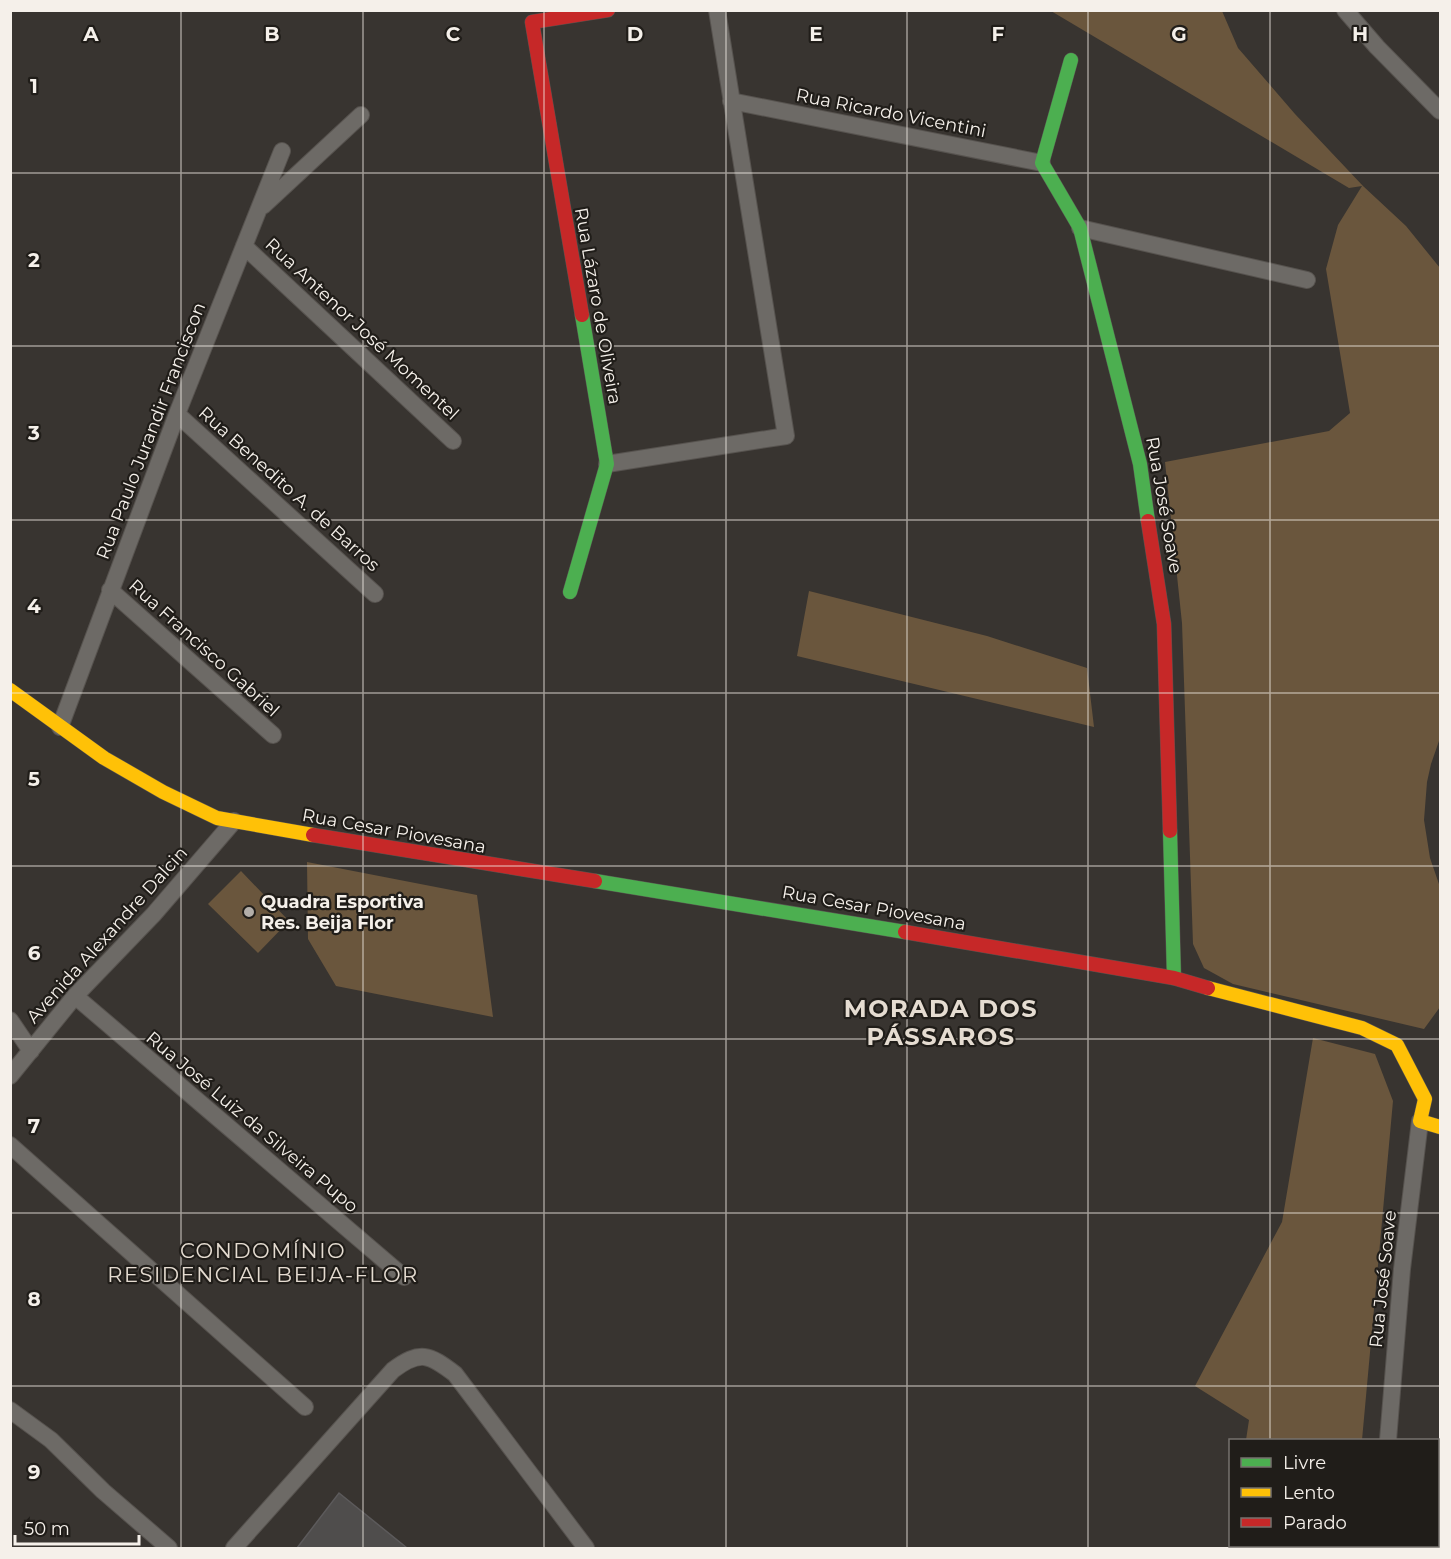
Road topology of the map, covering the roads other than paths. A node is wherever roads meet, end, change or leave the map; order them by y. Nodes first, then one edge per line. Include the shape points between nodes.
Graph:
1 (608, 10) edge
2 (717, 10) edge
3 (1345, 10) edge
4 (1071, 60) dead end
5 (731, 101) junction
6 (1440, 111) edge
7 (361, 115) dead end
8 (282, 151) dead end
9 (1042, 163) junction
10 (258, 211) junction
11 (1080, 228) junction
12 (244, 246) junction
13 (1307, 280) dead end
14 (177, 414) junction
15 (453, 441) dead end
16 (607, 464) junction
17 (110, 590) junction
18 (570, 592) dead end
19 (375, 594) dead end
20 (10, 690) edge
21 (60, 728) junction
22 (273, 735) dead end
23 (234, 821) junction
24 (1174, 978) junction
25 (75, 996) junction
26 (10, 1020) edge
27 (31, 1051) junction
28 (10, 1076) edge
29 (1420, 1121) junction
30 (1440, 1127) edge
31 (10, 1145) edge
32 (404, 1277) dead end
33 (304, 1407) dead end
34 (10, 1410) edge
35 (1388, 1439) edge
36 (169, 1548) edge
37 (234, 1548) edge
38 (586, 1548) edge

1 - 16 street, Rua Lázaro de Oliveira via 532,22
2 - 5 street
3 - 6 street
4 - 9 street
5 - 9 street, Rua Ricardo Vicentini
5 - 16 street via 786,436
7 - 10 street
8 - 10 street, Rua Paulo Jurandir Franciscon
9 - 11 street, Rua José Soave
10 - 12 street, Rua Paulo Jurandir Franciscon
11 - 13 street
11 - 24 street, Rua José Soave via 1140,464 1164,624
12 - 14 street, Rua Paulo Jurandir Franciscon
12 - 15 street, Rua Antenor José Momentel
14 - 17 street, Rua Paulo Jurandir Franciscon
14 - 19 street, Rua Benedito A. de Barros
16 - 18 street, Rua Lázaro de Oliveira
17 - 21 street, Rua Paulo Jurandir Franciscon
17 - 22 street, Rua Francisco Gabriel
20 - 21 street, Rua Cesar Piovesana
21 - 23 street, Rua Cesar Piovesana via 163,792 217,818
23 - 24 street, Rua Cesar Piovesana
23 - 25 street, Avenida Alexandre Dalcin via 153,915
24 - 29 street, Rua Cesar Piovesana via 1362,1028 1397,1045 1425,1099
25 - 27 street, Avenida Alexandre Dalcin
25 - 32 street, Rua José Luiz da Silveira Pupo
26 - 27 street
27 - 28 street, Avenida Alexandre Dalcin
29 - 30 street
29 - 35 street, Rua José Soave via 1402,1269
31 - 33 street
34 - 36 street via 51,1440
37 - 38 street via 393,1370 410,1358 424,1357 439,1361 456,1374

